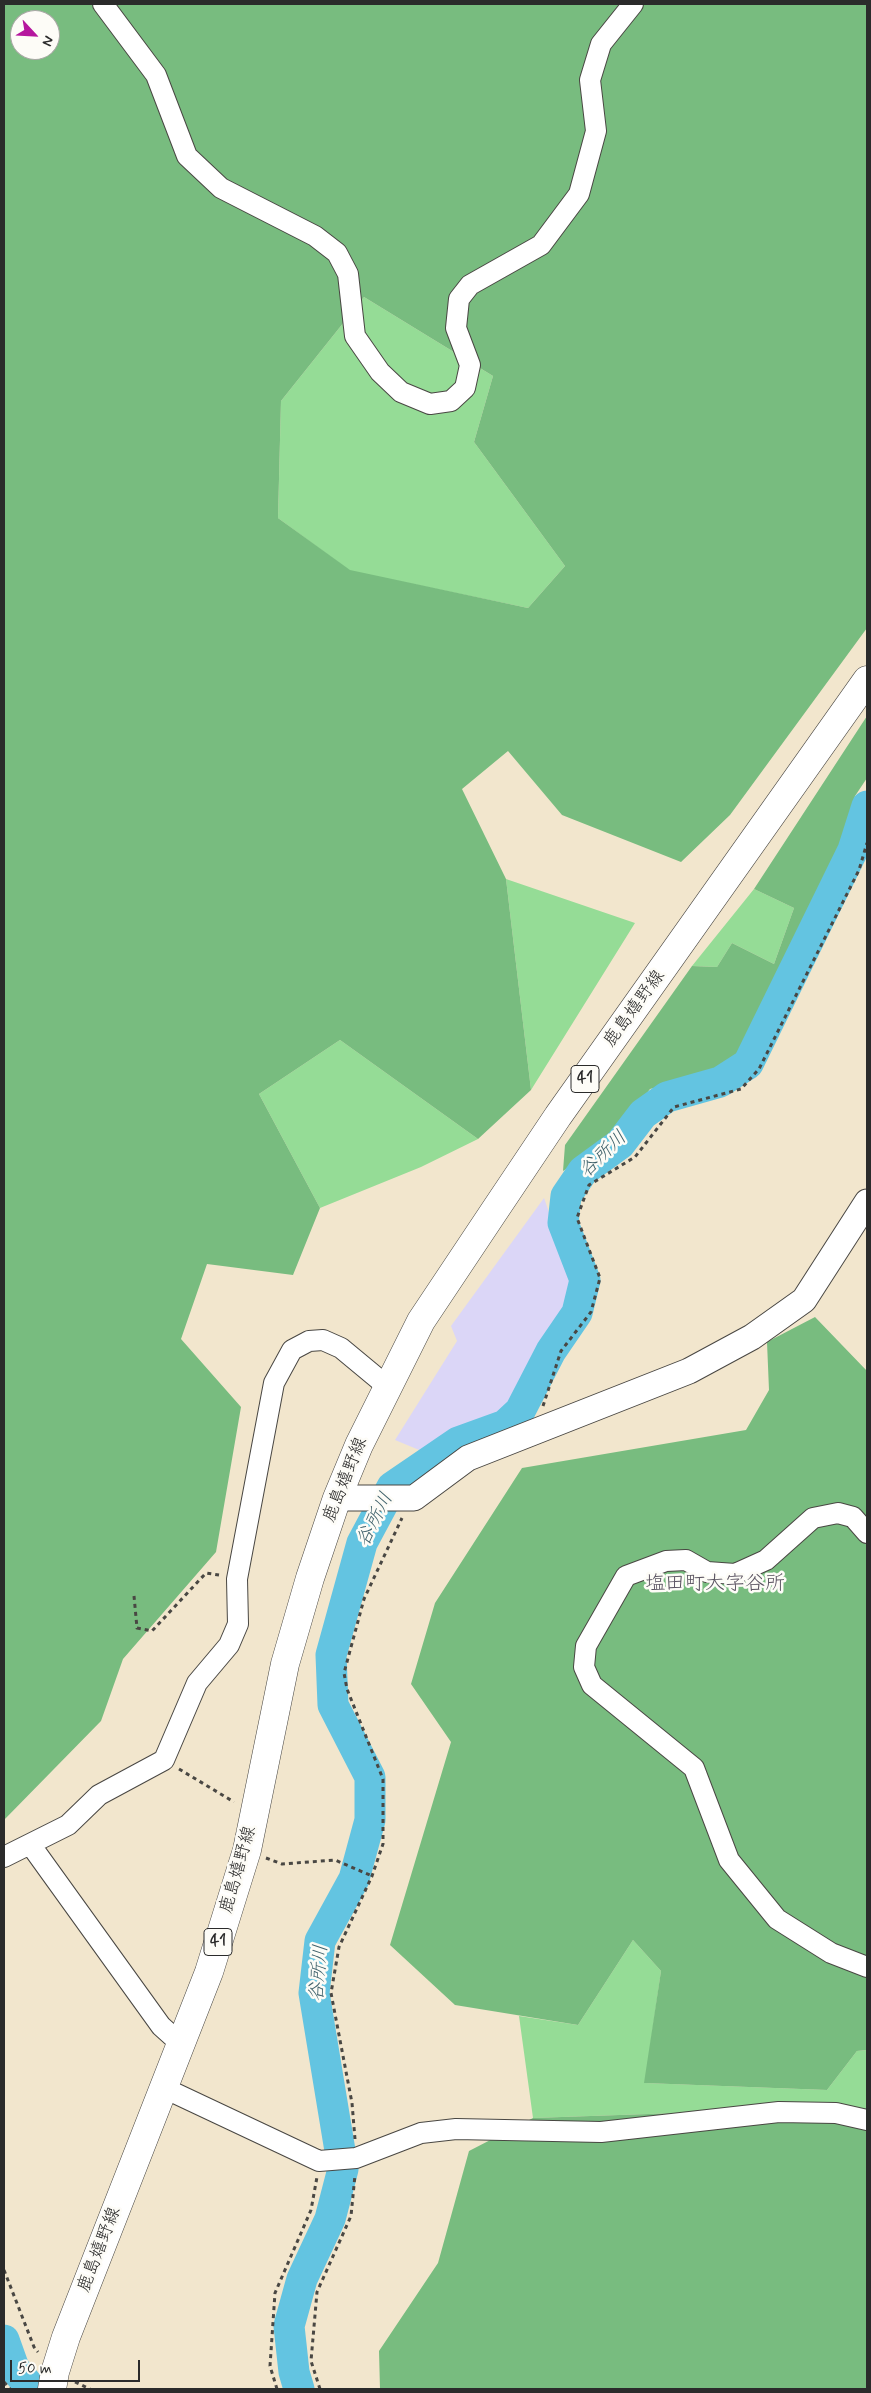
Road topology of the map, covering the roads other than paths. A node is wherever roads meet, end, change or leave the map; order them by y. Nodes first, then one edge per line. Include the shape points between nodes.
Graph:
1 (103, 4) edge
2 (633, 4) edge
3 (867, 680) edge
4 (867, 1202) edge
5 (388, 1387) junction
6 (337, 1498) junction
7 (867, 1533) edge
8 (30, 1844) junction
9 (4, 1856) edge
10 (867, 1967) edge
11 (181, 2044) junction
12 (164, 2088) junction
13 (867, 2120) edge
14 (54, 2380) edge

1 - 2 street via 156,75 187,156 222,188 315,236 336,253 348,274 355,336 380,372 401,392 430,404 450,401 465,388 470,365 456,328 460,299 470,285 541,245 579,194 596,131 590,80 601,44
3 - 5 main road, 鹿島嬉野線 / 41 via 536,1148 421,1321
4 - 6 street via 804,1300 752,1337 689,1371 468,1458 414,1498
5 - 6 main road, 鹿島嬉野線 / 41
5 - 8 street via 341,1348 323,1340 309,1341 292,1350 274,1383 237,1579 238,1624 229,1645 197,1683 164,1760 98,1796 68,1825
6 - 11 main road, 鹿島嬉野線 / 41 via 285,1664 246,1850 209,1972
7 - 10 street via 853,1517 838,1513 813,1518 766,1560 735,1574 707,1572 686,1560 666,1560 626,1576 586,1646 584,1667 592,1685 694,1768 729,1860 777,1919 831,1953
8 - 9 street
8 - 11 street via 161,2026
11 - 12 main road, 鹿島嬉野線 / 41
12 - 13 street via 319,2161 356,2158 421,2133 456,2129 601,2132 779,2112 836,2114
12 - 14 main road, 鹿島嬉野線 / 41 via 66,2337

